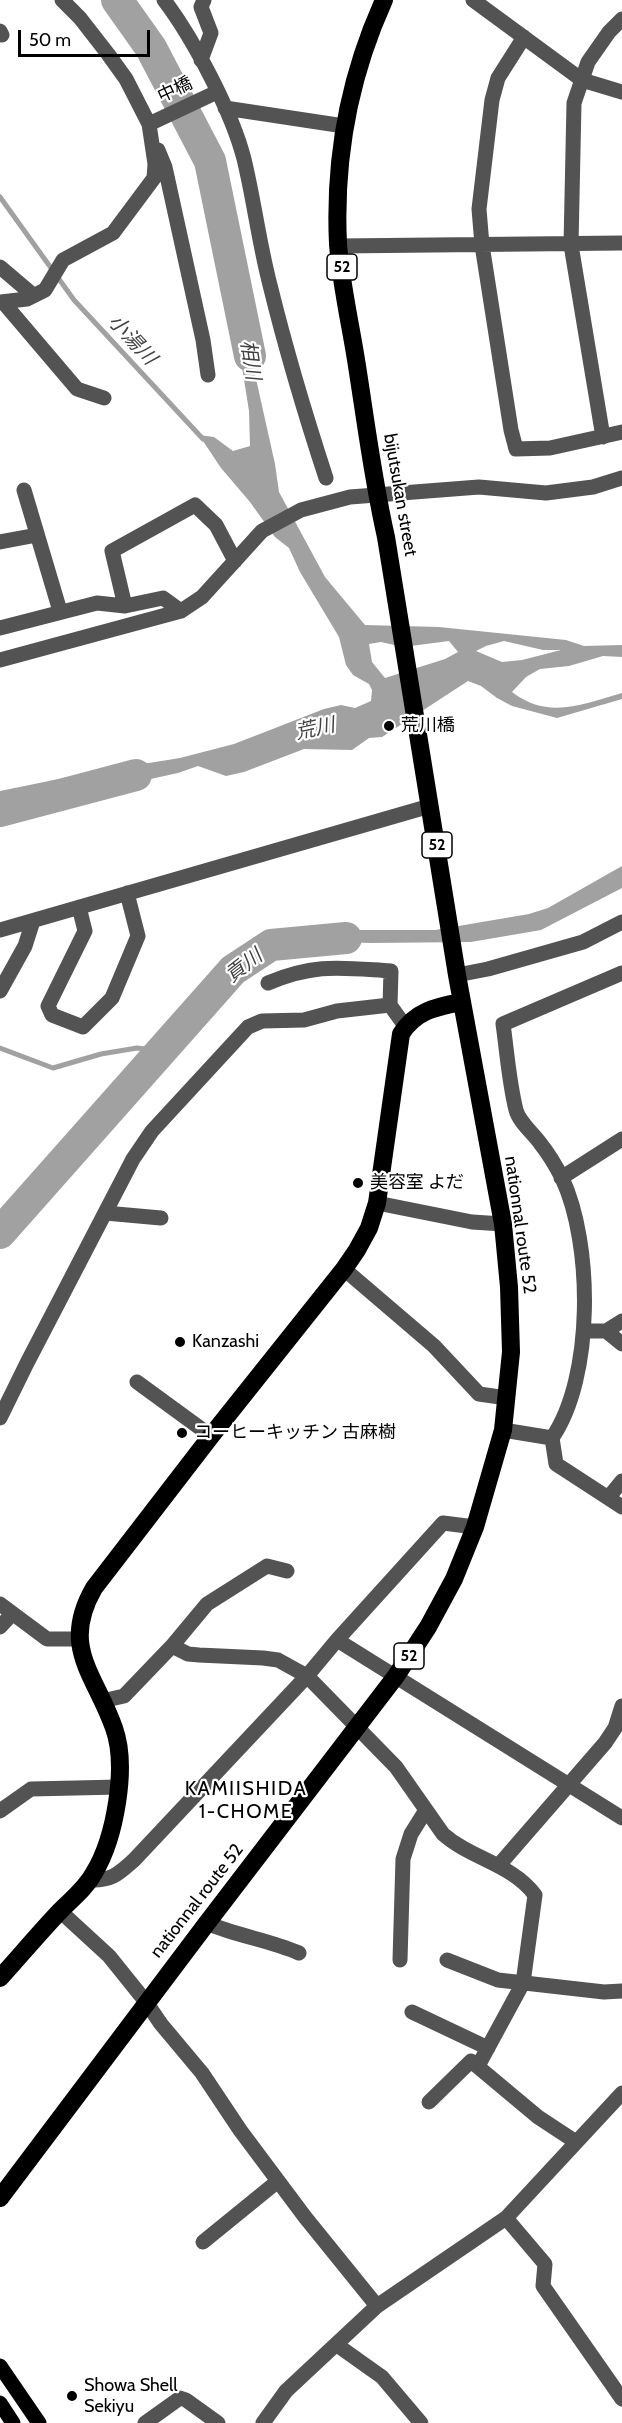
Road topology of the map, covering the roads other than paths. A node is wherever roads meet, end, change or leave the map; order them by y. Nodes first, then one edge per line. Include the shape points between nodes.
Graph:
1 (62, 0) edge
2 (164, 0) edge
3 (204, 0) edge
4 (384, 0) edge
5 (473, 0) edge
6 (622, 19) edge
7 (524, 37) junction
8 (201, 60) junction
9 (582, 80) junction
10 (217, 92) junction
11 (622, 92) edge
12 (225, 108) junction
13 (344, 126) junction
14 (149, 127) junction
15 (622, 243) edge
16 (482, 245) junction
17 (571, 245) junction
18 (339, 246) junction
19 (0, 267) edge
20 (33, 295) junction
21 (2, 302) edge
22 (208, 375) dead end
23 (104, 398) dead end
24 (622, 432) edge
25 (603, 437) junction
26 (326, 478) dead end
27 (622, 478) edge
28 (24, 490) dead end
29 (377, 495) junction
30 (37, 535) junction
31 (0, 542) edge
32 (235, 561) junction
33 (125, 606) junction
34 (60, 611) junction
35 (181, 611) junction
36 (0, 628) edge
37 (0, 660) edge
38 (429, 798) junction
39 (127, 893) junction
40 (79, 907) junction
41 (33, 921) junction
42 (622, 921) edge
43 (0, 930) edge
44 (456, 970) junction
45 (622, 972) edge
46 (268, 984) dead end
47 (0, 991) edge
48 (461, 1002) junction
49 (390, 1005) junction
50 (405, 1026) junction
51 (622, 1139) edge
52 (561, 1178) junction
53 (377, 1203) junction
54 (105, 1213) junction
55 (161, 1218) dead end
56 (503, 1224) junction
57 (344, 1269) junction
58 (622, 1321) edge
59 (584, 1331) junction
60 (606, 1331) junction
61 (622, 1344) edge
62 (136, 1382) dead end
63 (507, 1398) junction
64 (0, 1418) edge
65 (503, 1430) junction
66 (211, 1436) junction
67 (552, 1438) junction
68 (622, 1481) edge
69 (608, 1498) junction
70 (622, 1507) edge
71 (475, 1527) junction
72 (287, 1570) dead end
73 (6, 1609) edge
74 (0, 1627) edge
75 (78, 1639) junction
76 (337, 1640) junction
77 (172, 1646) junction
78 (307, 1676) junction
79 (396, 1676) junction
80 (102, 1701) junction
81 (622, 1706) edge
82 (358, 1729) junction
83 (567, 1785) junction
84 (119, 1787) junction
85 (2, 1807) edge
86 (426, 1810) junction
87 (622, 1818) edge
88 (499, 1865) junction
89 (90, 1880) junction
90 (60, 1911) junction
91 (207, 1923) junction
92 (299, 1953) dead end
93 (400, 1959) dead end
94 (447, 1960) dead end
95 (0, 1978) edge
96 (523, 1983) junction
97 (622, 1990) edge
98 (146, 2002) junction
99 (412, 2012) dead end
100 (488, 2048) junction
101 (478, 2066) junction
102 (622, 2093) edge
103 (429, 2102) dead end
104 (576, 2142) junction
105 (278, 2181) junction
106 (0, 2198) edge
107 (506, 2218) junction
108 (202, 2242) dead end
109 (377, 2306) junction
110 (337, 2345) junction
111 (0, 2367) edge
112 (622, 2399) edge
113 (0, 2403) edge
114 (14, 2423) edge
115 (39, 2423) edge
116 (146, 2423) edge
117 (218, 2423) edge
118 (263, 2423) edge
119 (421, 2423) edge

1 - 14 street via 126,79
2 - 8 street
3 - 8 street via 201,7 211,33
4 - 13 highway, bijutsukan street / 52 via 355,74
5 - 7 street
6 - 9 street via 588,62
7 - 9 street
7 - 16 street via 498,78 492,99 479,209
8 - 10 street
9 - 11 street
9 - 17 street via 574,103
10 - 12 street
10 - 14 street, 中橋
12 - 13 street
12 - 26 street via 243,157 274,303
13 - 18 highway, bijutsukan street / 52 via 338,186
14 - 20 street via 154,178 113,233 63,260 45,290
14 - 22 street via 165,166
15 - 17 street
16 - 17 street
16 - 18 street
16 - 25 street via 516,449 550,448
17 - 25 street
18 - 29 highway, bijutsukan street / 52
19 - 20 street
20 - 21 street
21 - 23 street via 77,388
24 - 25 street
27 - 29 street via 593,487 546,493 479,488
28 - 30 street
29 - 32 street via 350,497 301,510 262,531
29 - 38 highway, bijutsukan street / 52
30 - 31 street
30 - 34 street
32 - 33 street via 216,525 195,505 111,551
32 - 35 street via 202,597
33 - 34 street via 97,603
33 - 35 street via 163,598
34 - 36 street
35 - 37 street
38 - 39 street
38 - 44 highway, bijutsukan street / 52
39 - 40 street
39 - 40 street via 138,936 112,998 83,1027 52,1015 48,1006 85,931
40 - 41 street
41 - 43 street
41 - 47 street via 25,946
42 - 44 street via 583,942 488,969
44 - 48 highway, bijutsukan street / 52
45 - 52 street via 503,1024 516,1113 540,1142
46 - 49 street via 288,975 330,967 391,971
48 - 50 highway via 430,1008
48 - 56 highway, nationnal route 52 / 52
49 - 50 street
49 - 54 street via 248,1027 152,1131
50 - 53 highway via 398,1046
51 - 52 street
52 - 59 street via 574,1216 584,1270
53 - 56 street via 472,1222
53 - 57 highway via 369,1228
54 - 55 street
54 - 64 street
56 - 63 highway, nationnal route 52 / 52 via 511,1352
57 - 63 street via 434,1346 479,1394
57 - 66 highway
58 - 60 street
59 - 60 street
59 - 67 street via 563,1422
60 - 61 street
62 - 66 street
63 - 65 highway, nationnal route 52 / 52
65 - 67 street
65 - 71 highway, nationnal route 52 / 52
66 - 75 highway via 94,1588 85,1604
67 - 69 street via 556,1464
68 - 69 street
69 - 70 street
71 - 76 street via 443,1523
71 - 79 highway, nationnal route 52 / 52 via 439,1608
72 - 77 street via 267,1566 207,1604
73 - 74 street
73 - 75 street via 47,1639
75 - 80 highway
76 - 78 street
76 - 79 street
77 - 78 street via 188,1654 278,1660
77 - 80 street via 124,1696
78 - 82 street
78 - 89 street via 134,1860 116,1876 104,1881
79 - 82 highway, nationnal route 52 / 52
79 - 83 street
80 - 84 highway via 119,1748
81 - 83 street via 605,1743
82 - 86 street via 396,1767
82 - 91 highway, nationnal route 52 / 52
83 - 87 street
83 - 88 street
84 - 85 street via 31,1789
84 - 89 highway via 103,1854
86 - 88 street via 452,1842
86 - 93 street via 411,1834 403,1859
88 - 96 street via 528,1885 535,1896
89 - 90 highway
90 - 95 highway
90 - 98 street via 109,1956
91 - 92 street
91 - 98 highway, nationnal route 52 / 52
94 - 96 street via 498,1980
96 - 97 street via 604,1992
96 - 100 street
98 - 105 street
98 - 106 highway, nationnal route 52 / 52
99 - 100 street
100 - 101 street
101 - 103 street via 471,2061
101 - 104 street via 538,2117
102 - 104 street
104 - 107 street
105 - 108 street
105 - 109 street
107 - 109 street
107 - 112 street via 545,2264 543,2286
109 - 110 street
110 - 118 street via 286,2391
110 - 119 street via 382,2377
111 - 115 main road
113 - 114 main road
116 - 117 street via 180,2398

